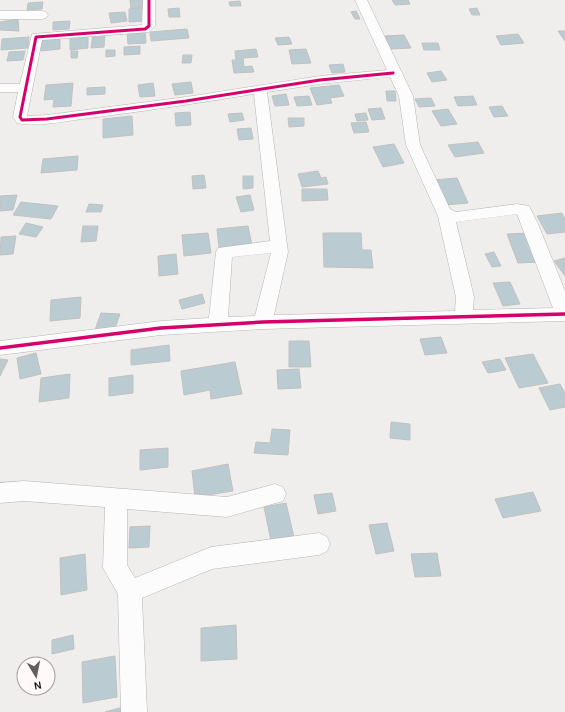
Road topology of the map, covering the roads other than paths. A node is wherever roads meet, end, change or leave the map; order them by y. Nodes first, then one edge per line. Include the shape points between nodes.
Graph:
1 (47, 0) edge
2 (149, 0) edge
3 (361, 0) edge
4 (42, 14) junction
5 (0, 15) edge
6 (36, 37) junction
7 (394, 73) junction
8 (0, 88) edge
9 (25, 88) junction
10 (260, 89) junction
11 (446, 215) junction
12 (279, 246) junction
13 (565, 314) edge
14 (464, 317) junction
15 (263, 322) junction
16 (218, 324) junction
17 (0, 348) edge
18 (0, 493) edge
19 (275, 494) dead end
20 (116, 498) junction
21 (319, 544) dead end
22 (130, 591) junction
23 (134, 712) edge

1 - 4 street
2 - 6 street via 149,26 145,29
3 - 7 street
4 - 5 street
4 - 6 street
6 - 9 street
7 - 10 street
7 - 11 street via 406,96 413,145
8 - 9 street
9 - 10 street via 20,117 26,121
10 - 12 street
11 - 13 street via 523,210
11 - 14 street via 465,297
12 - 15 street via 280,252
12 - 16 street via 224,252
13 - 14 street
14 - 15 street
15 - 16 street
16 - 17 street via 161,328
18 - 20 street via 24,491
19 - 20 street via 227,507
20 - 22 street via 115,568
21 - 22 street via 211,558
22 - 23 street

